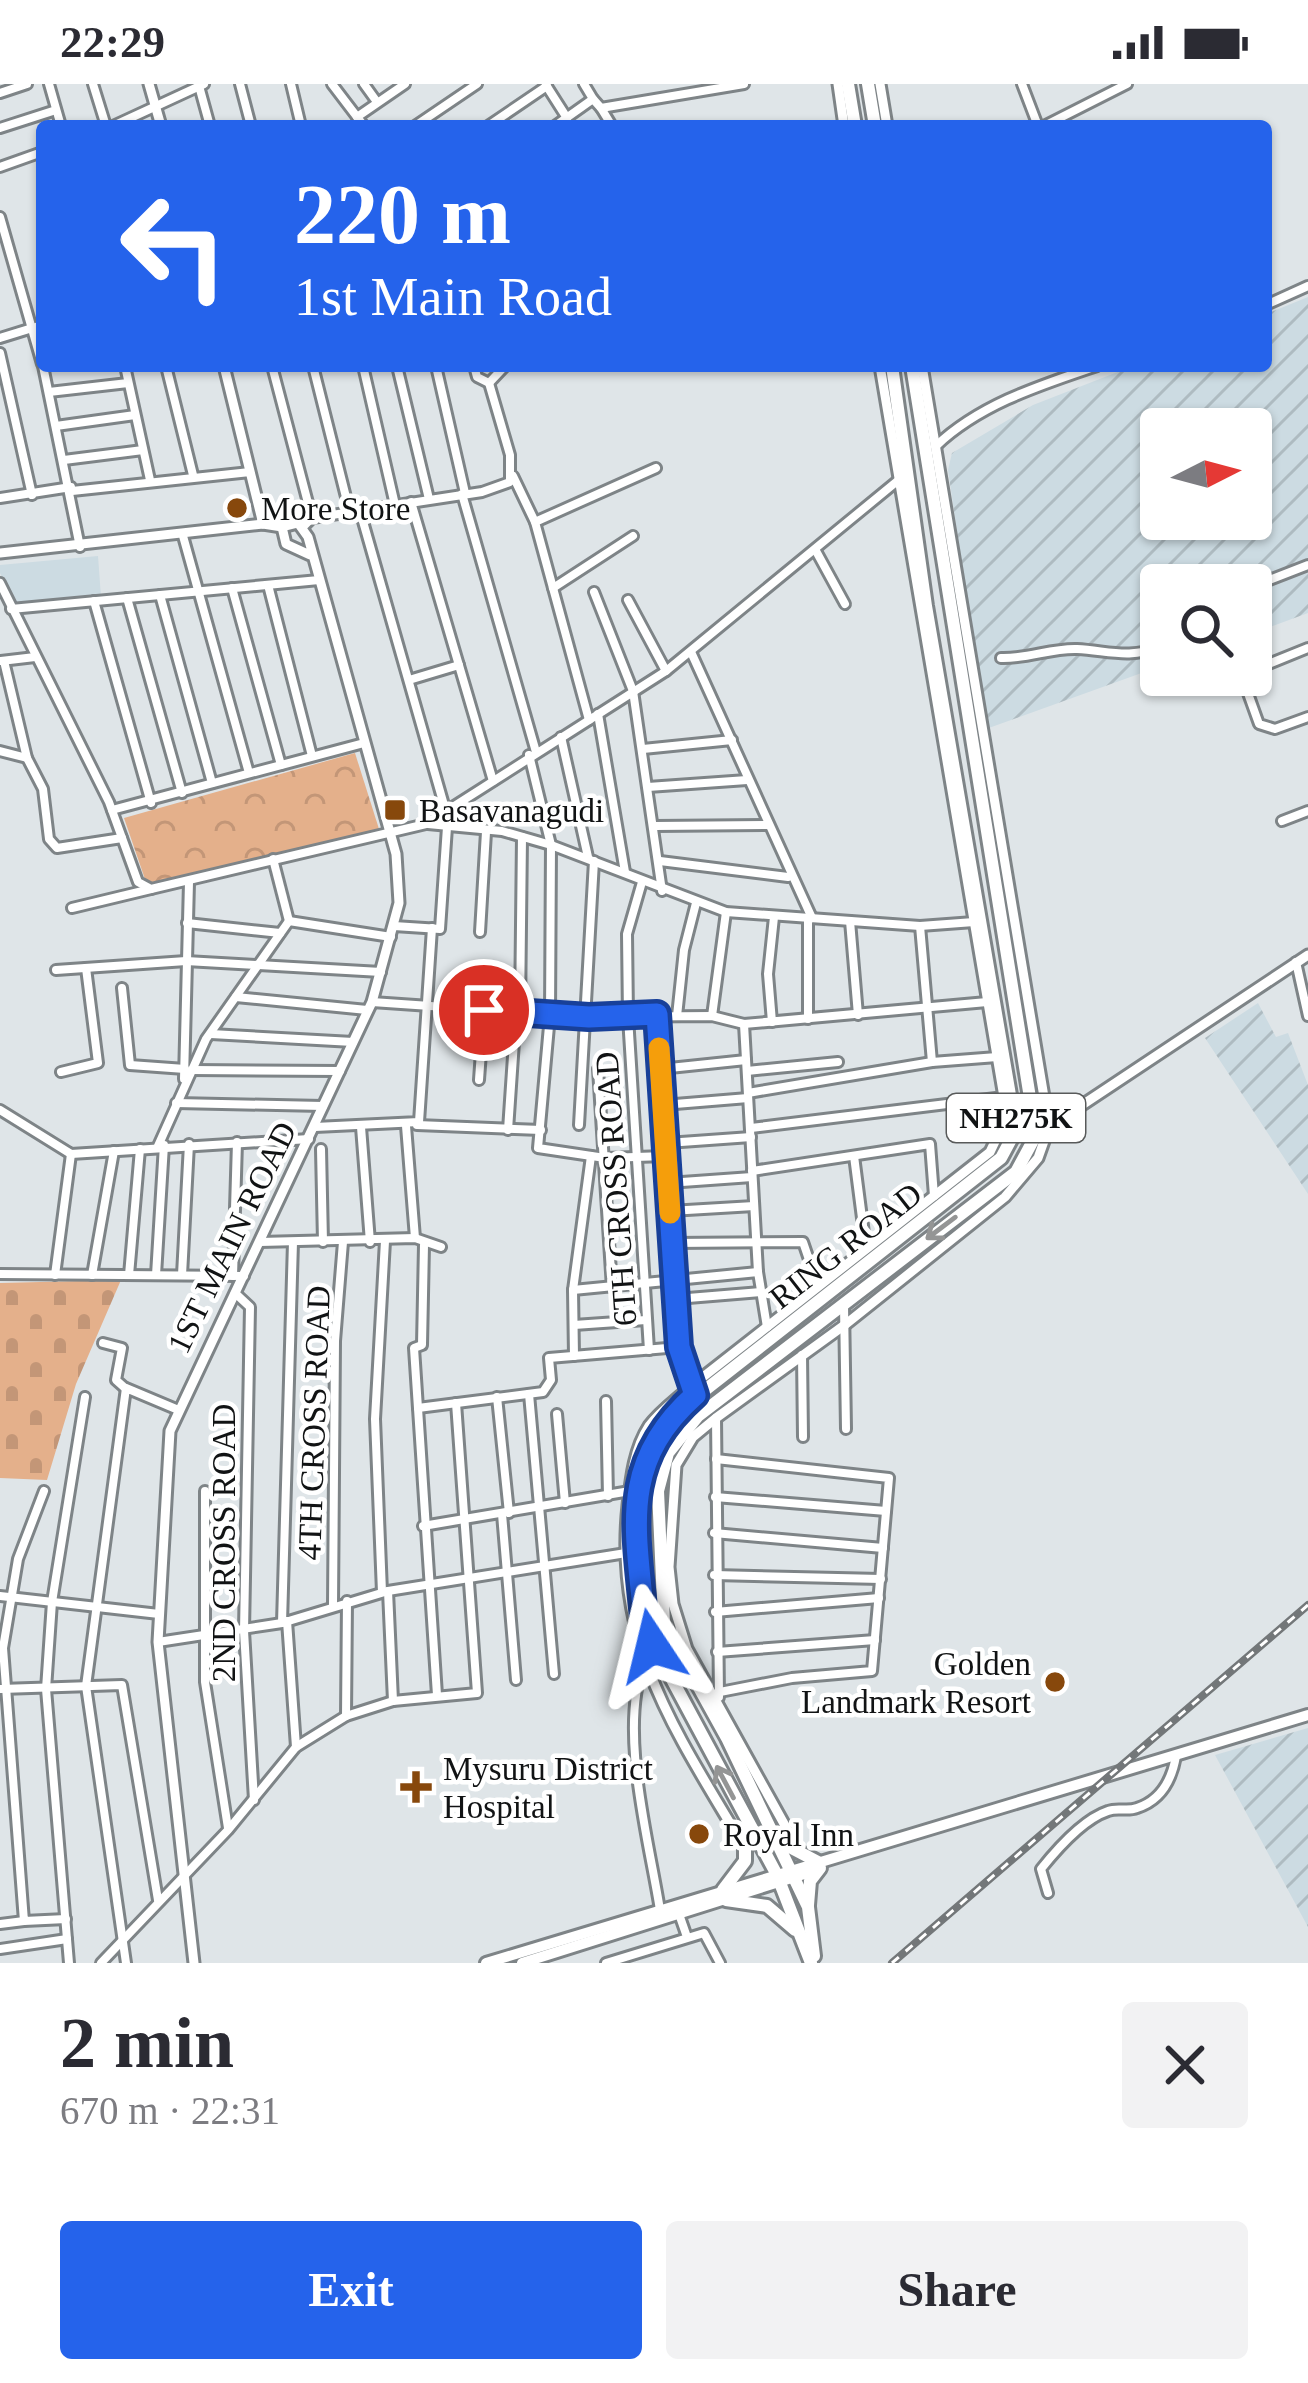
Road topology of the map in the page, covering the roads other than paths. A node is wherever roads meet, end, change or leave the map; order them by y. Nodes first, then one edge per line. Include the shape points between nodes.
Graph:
1 (27, 84) edge
2 (49, 84) edge
3 (93, 84) edge
4 (149, 84) edge
5 (240, 84) edge
6 (291, 84) edge
7 (332, 84) edge
8 (364, 84) edge
9 (477, 84) edge
10 (584, 84) edge
11 (744, 84) edge
12 (838, 84) edge
13 (848, 84) edge
14 (868, 84) edge
15 (880, 84) edge
16 (1022, 84) edge
17 (1127, 84) edge
18 (202, 85) edge
19 (401, 85) edge
20 (546, 85) edge
21 (0, 93) edge
22 (593, 99) junction
23 (377, 103) junction
24 (602, 108) junction
25 (156, 109) junction
26 (56, 110) junction
27 (357, 117) junction
28 (567, 118) junction
29 (59, 120) edge
30 (107, 120) edge
31 (126, 120) edge
32 (159, 120) edge
33 (209, 120) edge
34 (249, 120) edge
35 (300, 120) edge
36 (359, 120) edge
37 (424, 120) edge
38 (496, 120) edge
39 (564, 120) edge
40 (609, 120) edge
41 (843, 120) edge
42 (854, 120) edge
43 (874, 120) edge
44 (886, 120) edge
45 (1038, 120) edge
46 (1053, 120) edge
47 (0, 128) edge
48 (36, 154) edge
49 (0, 167) edge
50 (0, 217) edge
51 (1308, 286) edge
52 (1272, 302) edge
53 (36, 320) edge
54 (36, 327) edge
55 (0, 338) edge
56 (0, 353) edge
57 (44, 372) edge
58 (125, 372) edge
59 (167, 372) edge
60 (225, 372) edge
61 (273, 372) edge
62 (315, 372) edge
63 (364, 372) edge
64 (398, 372) edge
65 (437, 372) edge
66 (476, 372) edge
67 (499, 372) edge
68 (881, 372) edge
69 (893, 372) edge
70 (913, 372) edge
71 (923, 372) edge
72 (1079, 372) edge
73 (128, 383) junction
74 (489, 383) junction
75 (49, 392) junction
76 (136, 415) junction
77 (56, 426) junction
78 (143, 450) junction
79 (930, 451) junction
80 (64, 460) junction
81 (656, 468) dead end
82 (908, 468) junction
83 (250, 472) junction
84 (512, 472) junction
85 (193, 475) junction
86 (150, 480) junction
87 (897, 484) junction
88 (71, 489) junction
89 (464, 494) junction
90 (32, 495) junction
91 (0, 498) edge
92 (429, 499) junction
93 (411, 502) junction
94 (395, 506) junction
95 (355, 512) junction
96 (308, 522) junction
97 (535, 522) junction
98 (263, 524) junction
99 (281, 527) junction
100 (183, 536) junction
101 (633, 536) dead end
102 (80, 547) junction
103 (816, 551) junction
104 (0, 553) edge
105 (310, 555) junction
106 (1308, 565) edge
107 (1272, 579) edge
108 (319, 580) junction
109 (0, 584) edge
110 (268, 585) junction
111 (232, 588) junction
112 (553, 588) junction
113 (197, 592) junction
114 (594, 592) dead end
115 (160, 595) junction
116 (127, 598) junction
117 (628, 600) dead end
118 (94, 601) junction
119 (845, 604) dead end
120 (11, 609) junction
121 (1308, 648) edge
122 (691, 652) junction
123 (1140, 652) edge
124 (35, 657) junction
125 (1001, 658) dead end
126 (2, 661) edge
127 (1272, 664) edge
128 (459, 665) junction
129 (666, 671) junction
130 (409, 680) junction
131 (633, 692) junction
132 (1249, 696) edge
133 (0, 707) edge
134 (12, 707) junction
135 (598, 714) junction
136 (1308, 717) edge
137 (589, 721) junction
138 (561, 737) junction
139 (732, 740) junction
140 (364, 742) junction
141 (643, 749) junction
142 (0, 751) edge
143 (533, 753) junction
144 (312, 756) junction
145 (27, 758) junction
146 (280, 765) junction
147 (248, 773) junction
148 (747, 780) junction
149 (494, 781) junction
150 (212, 783) junction
151 (648, 787) junction
152 (182, 794) junction
153 (151, 803) junction
154 (112, 811) junction
155 (1308, 811) edge
156 (446, 812) junction
157 (1282, 821) dead end
158 (426, 824) junction
159 (769, 825) junction
160 (447, 826) junction
161 (655, 826) junction
162 (486, 832) junction
163 (390, 834) junction
164 (522, 837) junction
165 (122, 838) junction
166 (551, 844) junction
167 (273, 859) junction
168 (591, 860) junction
169 (660, 861) junction
170 (625, 872) junction
171 (790, 878) junction
172 (189, 882) junction
173 (642, 882) junction
174 (151, 889) junction
175 (662, 891) junction
176 (696, 903) junction
177 (72, 908) dead end
178 (726, 912) junction
179 (774, 917) junction
180 (810, 919) junction
181 (289, 921) junction
182 (850, 921) junction
183 (974, 922) junction
184 (188, 923) junction
185 (920, 926) junction
186 (432, 928) junction
187 (392, 932) junction
188 (480, 932) dead end
189 (280, 933) junction
190 (1308, 955) edge
191 (186, 961) junction
192 (1296, 962) junction
193 (258, 964) junction
194 (86, 968) junction
195 (56, 970) dead end
196 (381, 971) junction
197 (122, 988) dead end
198 (236, 997) junction
199 (987, 1001) junction
200 (928, 1004) junction
201 (369, 1006) junction
202 (424, 1006) junction
203 (484, 1010) junction
204 (518, 1012) junction
205 (657, 1014) junction
206 (550, 1015) junction
207 (677, 1016) junction
208 (712, 1016) junction
209 (858, 1016) junction
210 (1308, 1016) edge
211 (589, 1017) junction
212 (628, 1017) junction
213 (808, 1018) junction
214 (772, 1022) junction
215 (744, 1024) junction
216 (210, 1034) junction
217 (353, 1042) junction
218 (997, 1058) junction
219 (838, 1062) dead end
220 (932, 1062) junction
221 (746, 1065) junction
222 (188, 1069) junction
223 (598, 1069) dead end
224 (660, 1069) junction
225 (340, 1071) junction
226 (61, 1072) dead end
227 (479, 1080) dead end
228 (748, 1096) junction
229 (1004, 1097) junction
230 (176, 1103) junction
231 (662, 1105) junction
232 (325, 1106) junction
233 (0, 1110) edge
234 (411, 1125) junction
235 (579, 1125) dead end
236 (315, 1127) junction
237 (361, 1127) junction
238 (1049, 1127) junction
239 (542, 1130) junction
240 (1016, 1130) junction
241 (508, 1131) junction
242 (751, 1132) junction
243 (1036, 1135) junction
244 (310, 1139) junction
245 (237, 1142) junction
246 (667, 1143) junction
247 (188, 1144) junction
248 (161, 1145) junction
249 (140, 1149) junction
250 (321, 1149) dead end
251 (114, 1151) junction
252 (71, 1154) junction
253 (591, 1156) junction
254 (666, 1156) junction
255 (854, 1156) junction
256 (605, 1158) junction
257 (635, 1158) junction
258 (752, 1174) junction
259 (668, 1183) junction
260 (934, 1198) junction
261 (754, 1206) junction
262 (670, 1211) junction
263 (755, 1239) junction
264 (385, 1240) junction
265 (420, 1241) junction
266 (260, 1242) junction
267 (293, 1242) junction
268 (323, 1242) junction
269 (343, 1242) junction
270 (370, 1242) junction
271 (672, 1244) junction
272 (441, 1247) dead end
273 (866, 1249) junction
274 (758, 1272) junction
275 (0, 1274) edge
276 (55, 1275) junction
277 (92, 1275) junction
278 (129, 1275) junction
279 (156, 1275) junction
280 (182, 1275) junction
281 (238, 1276) junction
282 (675, 1281) junction
283 (644, 1286) junction
284 (818, 1286) junction
285 (612, 1288) junction
286 (573, 1290) junction
287 (761, 1292) junction
288 (235, 1293) junction
289 (676, 1299) junction
290 (844, 1306) junction
291 (646, 1320) junction
292 (846, 1324) junction
293 (574, 1325) junction
294 (768, 1332) junction
295 (103, 1343) dead end
296 (679, 1347) junction
297 (650, 1350) junction
298 (802, 1354) junction
299 (574, 1356) junction
300 (732, 1366) junction
301 (742, 1384) junction
302 (126, 1388) junction
303 (692, 1392) junction
304 (529, 1394) junction
305 (86, 1397) dead end
306 (497, 1397) junction
307 (606, 1401) dead end
308 (456, 1403) junction
309 (418, 1408) junction
310 (176, 1409) junction
311 (715, 1412) junction
312 (557, 1414) dead end
313 (846, 1430) dead end
314 (803, 1437) dead end
315 (716, 1459) junction
316 (205, 1490) dead end
317 (630, 1490) junction
318 (44, 1492) dead end
319 (608, 1496) junction
320 (715, 1496) junction
321 (565, 1503) junction
322 (541, 1507) junction
323 (886, 1511) junction
324 (505, 1514) junction
325 (465, 1519) junction
326 (423, 1526) junction
327 (714, 1533) junction
328 (883, 1549) junction
329 (628, 1553) junction
330 (546, 1565) junction
331 (507, 1572) junction
332 (714, 1576) junction
333 (468, 1579) junction
334 (880, 1579) junction
335 (429, 1586) junction
336 (385, 1592) junction
337 (4, 1596) edge
338 (879, 1598) junction
339 (347, 1601) junction
340 (52, 1602) junction
341 (333, 1606) junction
342 (94, 1609) junction
343 (715, 1612) junction
344 (159, 1614) junction
345 (284, 1622) junction
346 (244, 1631) junction
347 (203, 1638) junction
348 (875, 1640) junction
349 (158, 1642) junction
350 (717, 1652) junction
351 (644, 1663) junction
352 (554, 1674) dead end
353 (516, 1680) dead end
354 (86, 1686) junction
355 (2, 1689) edge
356 (46, 1689) junction
357 (720, 1693) junction
358 (437, 1695) junction
359 (393, 1701) junction
360 (719, 1710) junction
361 (1308, 1715) edge
362 (346, 1716) junction
363 (727, 1738) junction
364 (296, 1747) junction
365 (1177, 1754) junction
366 (254, 1800) junction
367 (744, 1819) junction
368 (229, 1830) junction
369 (777, 1839) junction
370 (746, 1849) junction
371 (803, 1859) junction
372 (823, 1864) junction
373 (184, 1877) junction
374 (785, 1877) junction
375 (1048, 1893) dead end
376 (724, 1895) junction
377 (158, 1901) junction
378 (808, 1907) junction
379 (660, 1914) junction
380 (679, 1914) junction
381 (66, 1919) junction
382 (24, 1921) junction
383 (0, 1924) edge
384 (800, 1935) junction
385 (688, 1937) junction
386 (67, 1939) junction
387 (124, 1940) junction
388 (0, 1949) edge
389 (527, 1962) edge
390 (69, 1963) edge
391 (100, 1963) edge
392 (126, 1963) edge
393 (194, 1963) edge
394 (486, 1963) edge
395 (606, 1963) edge
396 (720, 1963) edge
397 (813, 1963) edge

1 - 21 street
2 - 26 street
3 - 30 street
4 - 25 street
5 - 34 street
6 - 35 street
7 - 27 street
8 - 23 street
9 - 37 street
10 - 22 street
11 - 24 street
12 - 41 street
13 - 42 highway
14 - 43 highway
15 - 44 street
16 - 45 street
17 - 46 street
18 - 25 street
18 - 33 street
19 - 23 street
20 - 28 street
20 - 38 street
22 - 24 street
22 - 28 street
23 - 27 street
24 - 40 street
25 - 31 street
25 - 32 street
26 - 29 street
26 - 47 street
27 - 36 street
28 - 39 street
48 - 49 street
50 - 53 street
51 - 52 street
54 - 55 street
56 - 90 street
57 - 75 street
58 - 73 street
59 - 85 street
60 - 83 street
61 - 96 street
62 - 95 street
63 - 94 street
64 - 92 street
65 - 89 street
66 - 74 street
67 - 74 street
68 - 87 street
69 - 82 highway, NH275K
70 - 79 highway, NH275K
71 - 79 street
72 - 79 street via 1026,390 953,429
73 - 75 street
73 - 76 street
74 - 84 street
75 - 77 street
76 - 77 street
76 - 78 street
77 - 80 street
78 - 80 street
78 - 86 street
79 - 238 street
79 - 243 highway, NH275K
80 - 88 street
81 - 97 street
82 - 87 street
82 - 240 highway, NH275K
83 - 85 street
83 - 98 street
84 - 89 street via 500,488
84 - 97 street
85 - 86 street
86 - 88 street
87 - 103 street
87 - 183 street
88 - 90 street
88 - 102 street
89 - 92 street
89 - 143 street
90 - 91 street
92 - 93 street
93 - 94 street
93 - 128 street
94 - 95 street
95 - 96 street
95 - 130 street
96 - 99 street
96 - 105 street, 1ST MAIN ROAD
97 - 112 street
98 - 99 street
98 - 100 street
99 - 105 street via 286,544
100 - 102 street
100 - 113 street
101 - 112 street
102 - 104 street
103 - 119 street
103 - 122 street
105 - 108 street, 1ST MAIN ROAD
106 - 107 street
108 - 110 street
108 - 140 street, 1ST MAIN ROAD
109 - 120 street
110 - 111 street
110 - 144 street
111 - 113 street
111 - 146 street
112 - 137 street
113 - 115 street
113 - 147 street
114 - 131 street
115 - 116 street
115 - 150 street
116 - 118 street
116 - 152 street
117 - 129 street
118 - 120 street
118 - 153 street
120 - 124 street
121 - 127 street
122 - 129 street
122 - 139 street
123 - 125 street
124 - 126 street
124 - 154 street
126 - 134 street
128 - 130 street
128 - 149 street
129 - 131 street
130 - 156 street
131 - 135 street
131 - 141 street
132 - 136 street via 1259,724 1275,729
133 - 134 street
134 - 145 street
135 - 137 street
135 - 170 street
137 - 138 street
138 - 143 street
138 - 168 street
139 - 141 street
139 - 148 street
140 - 144 street
140 - 163 street, 1ST MAIN ROAD
141 - 151 street
142 - 145 street
143 - 149 street
143 - 166 street
144 - 146 street
145 - 165 street via 57,848
146 - 147 street
147 - 150 street
148 - 151 street
148 - 159 street
149 - 156 street
150 - 152 street
151 - 161 street
152 - 153 street
153 - 154 street
154 - 165 street
155 - 157 street
156 - 158 street
158 - 160 street
158 - 163 street
159 - 161 street
159 - 171 street
160 - 162 street
160 - 186 street via 440,929
161 - 169 street
162 - 164 street
162 - 188 street
163 - 167 street
163 - 187 street, 1ST MAIN ROAD via 400,878
164 - 166 street
164 - 204 street
165 - 174 street via 138,882
166 - 168 street
166 - 206 street
167 - 172 street
167 - 181 street
168 - 170 street
168 - 211 street
169 - 171 street
169 - 175 street
170 - 173 street
171 - 180 street
172 - 174 street
172 - 184 street
173 - 175 street
173 - 212 street, 6TH CROSS ROAD via 628,934
174 - 177 street
175 - 176 street
176 - 178 street
176 - 207 street
178 - 179 street
178 - 208 street
179 - 180 street
179 - 214 street
180 - 182 street
180 - 213 street
181 - 187 street
181 - 189 street
182 - 185 street
182 - 209 street
183 - 185 street
183 - 199 street
184 - 189 street
184 - 191 street
185 - 200 street
186 - 187 street
186 - 202 street
187 - 196 street, 1ST MAIN ROAD
189 - 193 street
190 - 192 street
191 - 193 street
191 - 194 street
191 - 222 street
192 - 210 street
192 - 238 street
193 - 196 street
193 - 198 street
194 - 195 street
194 - 226 street via 98,1063
196 - 201 street, 1ST MAIN ROAD
197 - 222 street via 130,1065
198 - 201 street
198 - 216 street
199 - 200 street
199 - 218 street
200 - 209 street
200 - 220 street
201 - 202 street
201 - 217 street, 1ST MAIN ROAD
202 - 203 street
202 - 234 street via 422,1109
203 - 204 street
203 - 227 street
204 - 206 street
204 - 241 street
205 - 207 street
205 - 212 street
205 - 224 street
206 - 211 street
206 - 239 street
207 - 208 street
208 - 215 street
209 - 213 street
211 - 212 street
211 - 235 street
212 - 257 street, 6TH CROSS ROAD
213 - 214 street
214 - 215 street
215 - 221 street
216 - 217 street
216 - 222 street
217 - 225 street, 1ST MAIN ROAD
218 - 220 street
218 - 229 street
219 - 221 street
220 - 228 street
221 - 224 street
221 - 228 street
222 - 225 street
222 - 230 street
223 - 256 street
224 - 231 street
225 - 232 street, 1ST MAIN ROAD
228 - 231 street
228 - 242 street
229 - 242 street
229 - 260 street via 990,1152
230 - 232 street
230 - 248 street
231 - 246 street
232 - 236 street, 1ST MAIN ROAD
233 - 252 street
234 - 237 street
234 - 241 street
234 - 265 street
236 - 237 street
236 - 244 street, 1ST MAIN ROAD
237 - 270 street
238 - 243 street
238 - 292 street via 1038,1158 1005,1197
239 - 241 street
239 - 253 street via 538,1148
240 - 243 street
240 - 294 highway, RING ROAD / NH275K via 1001,1158
242 - 246 street
242 - 258 street
243 -> 290 highway, RING ROAD / NH275K via 1016,1172
244 - 245 street
244 - 266 street, 1ST MAIN ROAD
245 - 247 street
245 - 281 street
246 - 254 street
247 - 248 street
247 - 280 street
248 - 249 street
248 - 279 street
249 - 251 street
249 - 278 street
250 - 268 street
251 - 252 street
251 - 277 street
252 - 276 street
253 - 256 street
253 - 286 street
254 - 257 street
254 - 259 street
255 - 258 street
255 - 260 street via 930,1144
255 - 273 street
256 - 257 street
256 - 285 street
257 - 283 street, 6TH CROSS ROAD
258 - 259 street
258 - 261 street
259 - 262 street
260 - 273 street
261 - 262 street
261 - 263 street
262 - 271 street
263 - 271 street
263 - 274 street
263 - 284 street via 803,1242
264 - 265 street
264 - 270 street
264 - 336 street via 375,1419
265 - 272 street
265 - 309 street
266 - 267 street
266 - 281 street, 1ST MAIN ROAD
267 - 268 street
267 - 345 street
268 - 269 street
269 - 270 street
269 - 341 street, 4TH CROSS ROAD
271 - 282 street
273 - 284 street
274 - 282 street
274 - 287 street
275 - 276 street
276 - 277 street
277 - 278 street
278 - 279 street
279 - 280 street
280 - 281 street
281 - 288 street, 1ST MAIN ROAD
282 - 283 street
282 - 289 street
283 - 285 street
283 - 291 street, 6TH CROSS ROAD
284 - 294 street
285 - 286 street
286 - 293 street
287 - 289 street
287 - 294 street
288 - 310 street, 1ST MAIN ROAD
288 - 346 street, 2ND CROSS ROAD via 250,1307
289 - 296 street
290 - 292 street
290 - 301 highway, RING ROAD / NH275K
291 - 293 street
291 - 297 street, 6TH CROSS ROAD
292 - 298 street
292 - 313 street
293 - 299 street
294 - 300 highway, RING ROAD / NH275K
294 - 303 street
295 - 302 street via 122,1348 116,1379
296 - 297 street
296 - 303 street
297 - 299 street
298 - 311 street
298 - 314 street
299 - 304 street via 549,1358 549,1387
300 - 301 highway
300 - 303 highway, RING ROAD / NH275K
301 - 311 highway, RING ROAD / NH275K
302 - 310 street
302 - 342 street
303 - 317 street via 650,1425
367 -> 303 highway, RING ROAD / NH275K via 645,1629 638,1489 650,1444
304 - 306 street
304 - 322 street
305 - 340 street
306 - 308 street
306 - 324 street
307 - 319 street
308 - 309 street
308 - 325 street
309 - 326 street
310 - 344 street, 1ST MAIN ROAD
311 - 315 street
311 - 360 street via 676,1465 669,1568 687,1649
311 - 363 highway, RING ROAD / NH275K via 668,1453 658,1491 664,1624
312 - 321 street
315 - 320 street
315 - 323 street via 889,1478
316 - 347 street
317 - 319 street
317 - 329 street
318 - 337 street
319 - 321 street
320 - 323 street
320 - 327 street
321 - 322 street
322 - 324 street
322 - 330 street
323 - 328 street
324 - 325 street
324 - 331 street
325 - 326 street
325 - 333 street
326 - 335 street
327 - 328 street
327 - 332 street
328 - 334 street
329 - 330 street
329 - 351 street via 633,1630
330 - 331 street
330 - 352 street
331 - 333 street
331 - 353 street
332 - 334 street
332 - 343 street
333 - 335 street
333 - 358 street via 477,1693
334 - 338 street
335 - 336 street
335 - 358 street
336 - 339 street
336 - 359 street
337 - 340 street
337 - 355 street
338 - 343 street
338 - 348 street
339 - 341 street
339 - 362 street
340 - 342 street
340 - 356 street
341 - 345 street
342 - 344 street
342 - 354 street
343 - 350 street
344 - 349 street, 1ST MAIN ROAD
345 - 346 street
345 - 364 street
346 - 347 street
346 - 366 street, 2ND CROSS ROAD
347 - 349 street
347 - 368 street
348 - 350 street
348 - 357 street via 872,1671
349 - 373 street, 1ST MAIN ROAD
350 - 357 street
351 - 370 street
351 - 379 street via 636,1736
354 - 356 street
354 - 377 street via 122,1685
354 - 387 street
355 - 356 street
355 - 382 street
356 - 381 street
357 - 360 street
358 - 359 street
359 - 362 street
360 - 363 street
360 - 371 street
361 - 365 main road
362 - 364 street
363 - 369 highway, RING ROAD
364 - 366 street
365 - 372 main road
365 - 375 street via 1154,1799 1105,1812 1053,1855 1041,1869
366 - 368 street
367 - 370 highway
367 - 374 highway, RING ROAD
368 - 373 street
369 - 371 highway
369 - 374 highway, RING ROAD
370 - 376 highway
371 - 372 highway
372 - 374 main road
372 - 378 highway via 809,1880
373 - 377 street
373 - 393 street, 1ST MAIN ROAD
374 - 376 main road
374 - 378 highway, RING ROAD
374 - 384 highway, RING ROAD
376 - 379 main road
376 - 380 main road
376 - 384 highway via 767,1906
377 - 387 street
378 - 397 highway, RING ROAD
379 - 380 main road
379 - 389 main road
379 - 394 main road
380 - 385 street
381 - 382 street
381 - 386 street
382 - 383 street
384 - 397 highway, RING ROAD
385 - 395 street
385 - 396 street via 707,1934
386 - 388 street
386 - 390 street
387 - 391 street
387 - 392 street

